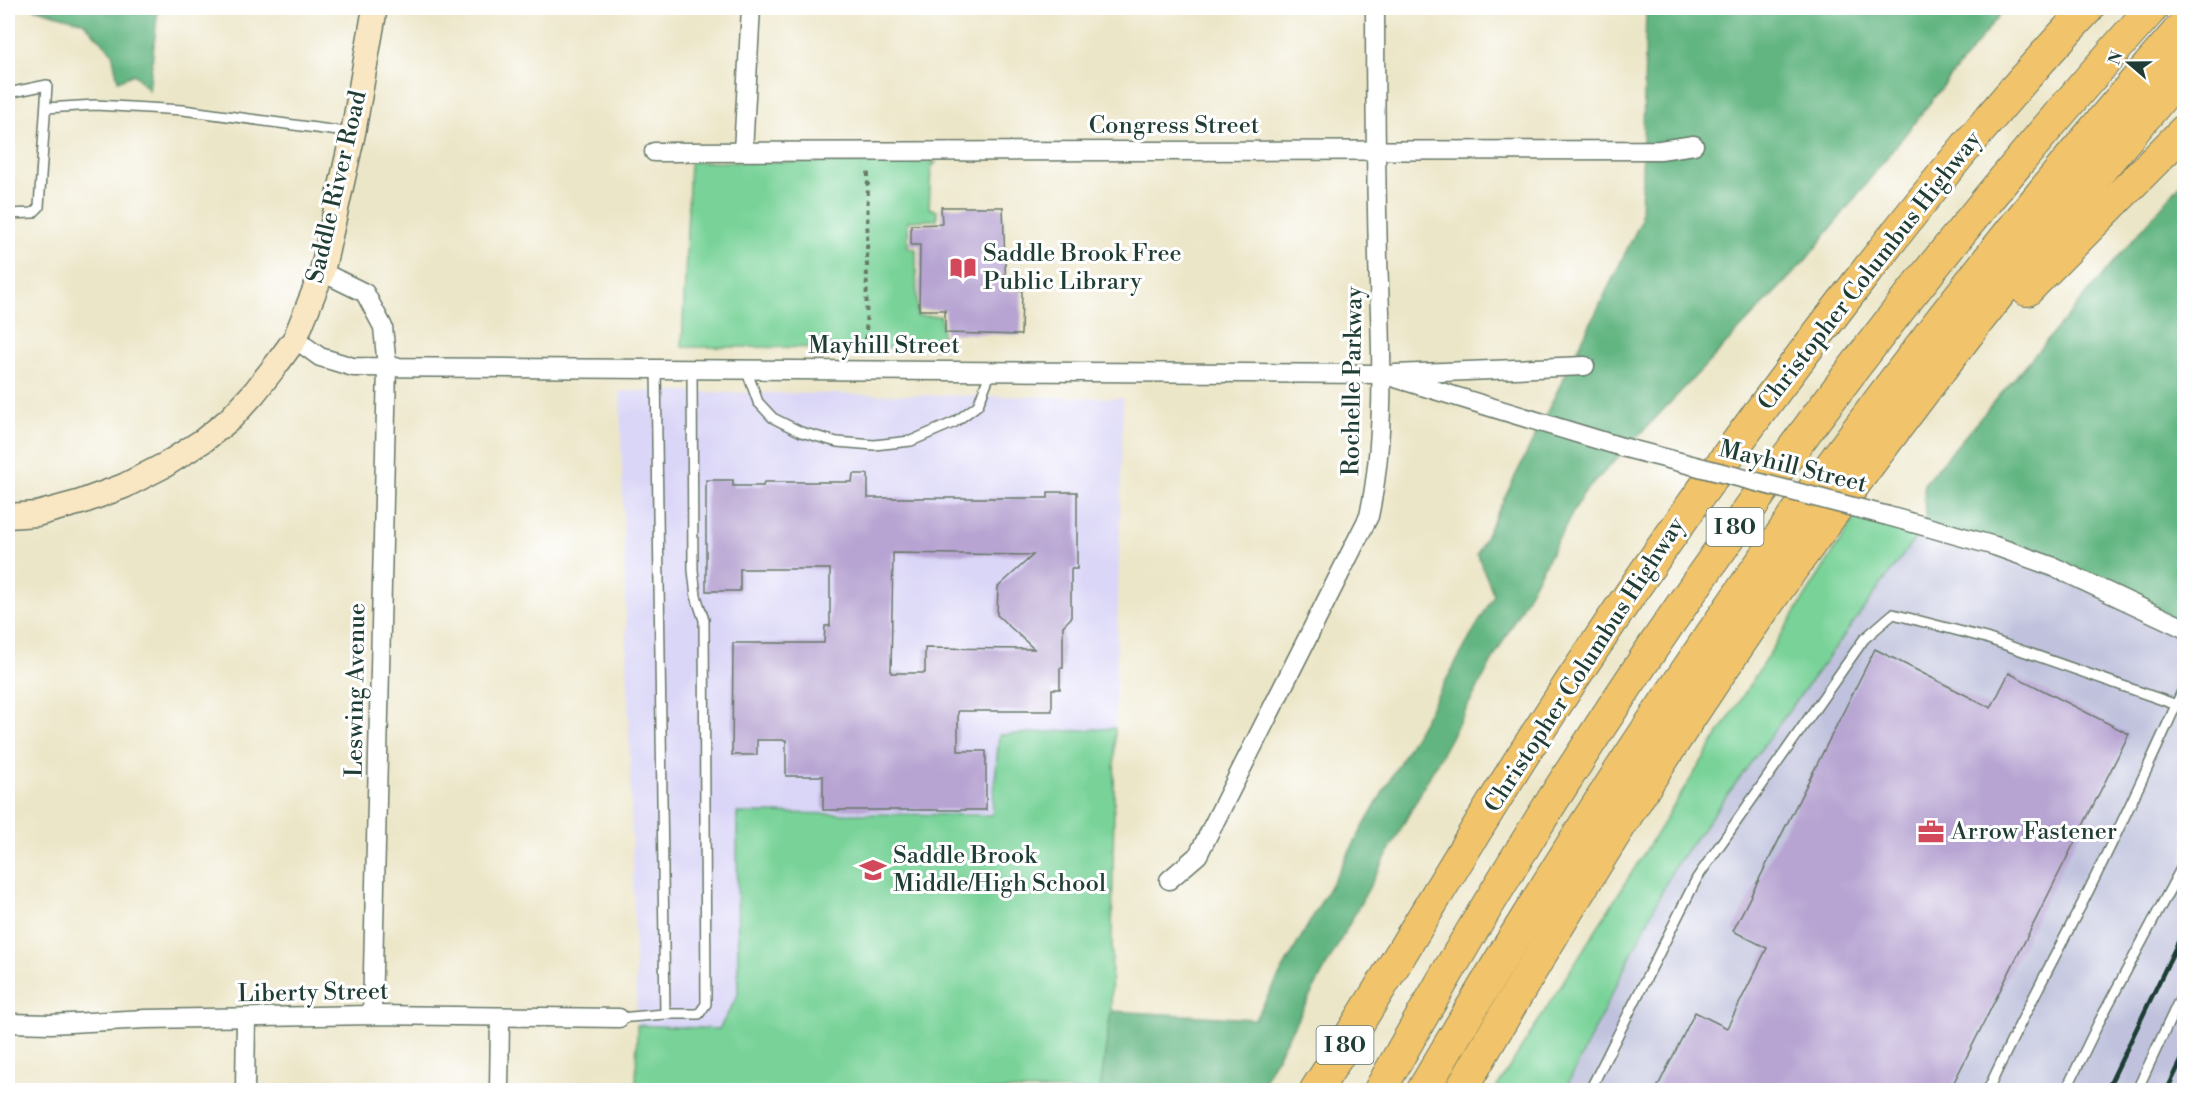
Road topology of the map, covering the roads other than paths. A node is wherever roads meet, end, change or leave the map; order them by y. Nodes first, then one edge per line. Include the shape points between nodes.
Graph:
1 (375, 8) edge
2 (751, 8) edge
3 (1376, 8) edge
4 (2079, 8) edge
5 (2088, 8) edge
6 (2151, 8) edge
7 (2184, 25) edge
8 (2033, 70) junction
9 (2184, 70) edge
10 (8, 93) edge
11 (46, 108) junction
12 (2184, 131) edge
13 (352, 133) junction
14 (1694, 146) dead end
15 (1375, 150) junction
16 (743, 151) junction
17 (654, 152) dead end
18 (8, 214) edge
19 (321, 272) junction
20 (295, 339) junction
21 (1585, 366) dead end
22 (387, 367) junction
23 (656, 368) junction
24 (692, 368) junction
25 (745, 369) junction
26 (991, 371) junction
27 (1382, 374) junction
28 (1931, 382) junction
29 (8, 516) edge
30 (2184, 628) edge
31 (2184, 687) edge
32 (2177, 705) junction
33 (2184, 863) edge
34 (1169, 880) dead end
35 (2184, 990) edge
36 (666, 1014) junction
37 (372, 1015) junction
38 (246, 1018) junction
39 (500, 1018) junction
40 (619, 1018) joint
41 (8, 1023) edge
42 (245, 1090) edge
43 (500, 1090) edge
44 (1316, 1090) edge
45 (1380, 1090) edge
46 (1423, 1090) edge
47 (1461, 1090) edge
48 (1590, 1090) edge
49 (1988, 1090) edge
50 (2066, 1090) edge
51 (2137, 1090) edge

1 - 13 street, Saddle River Road
2 - 16 street
3 - 15 street, Rochelle Parkway
4 - 8 highway
5 - 8 highway, Christopher Columbus Highway / I 80
6 - 45 highway, Christopher Columbus Highway / I 80 via 1958,234 1782,461 1567,776
7 - 46 highway, I 80 via 1973,277 1746,582 1586,822
8 - 44 highway, Christopher Columbus Highway / I 80 via 1901,227 1767,400 1672,532 1532,740
9 - 28 highway
10 - 11 lane via 47,85
11 - 13 lane via 95,105 183,110
11 - 18 lane via 39,207 33,213
12 - 28 highway via 1983,338
13 - 19 street, Saddle River Road
14 - 15 street, Congress Street via 1659,150
15 - 16 street, Congress Street
15 - 27 street, Rochelle Parkway
16 - 17 street, Congress Street
19 - 20 street, Saddle River Road
19 - 22 street via 365,293 383,327
20 - 22 street, Mayhill Street via 320,357 353,367
20 - 29 street, Saddle River Road via 255,393 230,419 165,465 81,502 37,514
21 - 27 street, Mayhill Street
22 - 23 street, Mayhill Street
22 - 37 street, Leswing Avenue
23 - 24 street, Mayhill Street
23 - 36 lane
24 - 25 street, Mayhill Street
24 - 36 lane via 693,570 704,620 706,1004 699,1014
25 - 26 street, Mayhill Street
25 - 26 lane via 758,402 773,417 801,432 837,442 874,445 911,441 955,422 978,405
26 - 27 street, Mayhill Street
27 - 30 street, Mayhill Street, bridge via 1622,447 1995,546 2054,567
27 - 34 street, Rochelle Parkway via 1375,488 1366,524 1198,855
28 - 47 highway via 1695,710 1570,904
31 - 32 lane
32 - 48 lane via 1986,638 1893,614 1864,639 1697,878
32 - 49 lane
33 - 50 lane
35 - 51 lane
36 - 40 lane
37 - 38 street, Liberty Street
37 - 39 street, Liberty Street
38 - 41 street, Liberty Street
38 - 42 street
39 - 40 street, Liberty Street
39 - 43 street

